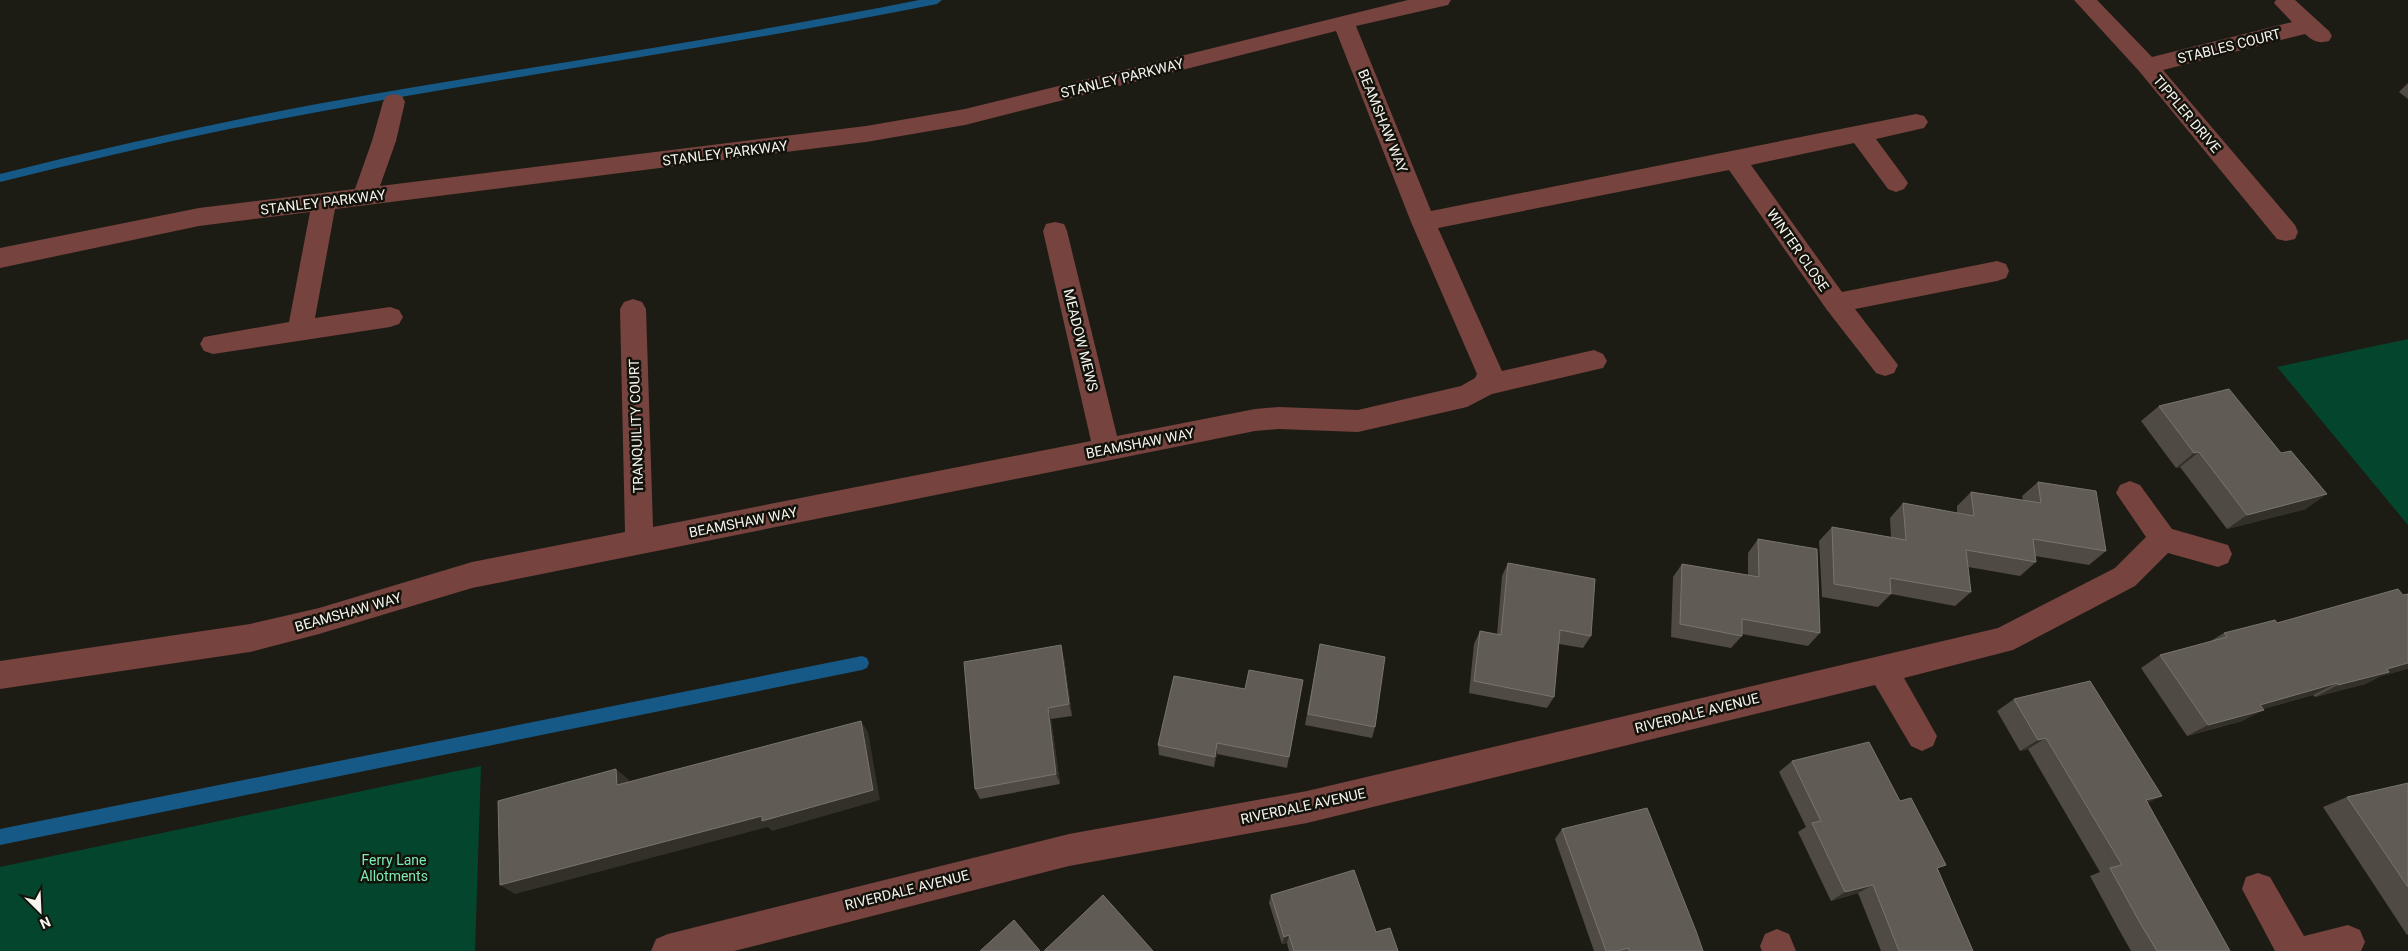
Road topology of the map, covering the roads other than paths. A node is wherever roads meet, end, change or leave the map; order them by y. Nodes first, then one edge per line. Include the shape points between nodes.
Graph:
1 (1440, 0) edge
2 (2085, 0) edge
3 (2285, 3) dead end
4 (1343, 22) junction
5 (2147, 66) junction
6 (394, 102) dead end
7 (1916, 122) dead end
8 (1860, 134) junction
9 (1735, 160) junction
10 (1896, 183) dead end
11 (364, 196) junction
12 (324, 201) junction
13 (1424, 222) junction
14 (1055, 231) dead end
15 (2286, 232) dead end
16 (0, 258) edge
17 (1997, 271) dead end
18 (1836, 303) junction
19 (633, 309) dead end
20 (390, 317) dead end
21 (300, 330) junction
22 (213, 344) dead end
23 (1594, 361) dead end
24 (1885, 365) dead end
25 (1486, 385) junction
26 (1107, 450) junction
27 (2130, 493) dead end
28 (2163, 539) junction
29 (639, 542) junction
30 (2218, 554) dead end
31 (1882, 669) junction
32 (0, 675) edge
33 (1922, 736) dead end
34 (2258, 889) dead end
35 (2348, 942) dead end
36 (722, 944) edge
37 (668, 951) edge
38 (2294, 951) edge
39 (2308, 951) edge

1 - 4 street, STANLEY PARKWAY
2 - 5 street, TIPPLER DRIVE
3 - 5 street, STABLES COURT via 2317,32
4 - 11 street, STANLEY PARKWAY via 965,117 866,134
4 - 13 street, BEAMSHAW WAY
5 - 15 street, TIPPLER DRIVE
6 - 11 street via 384,142
7 - 8 street
8 - 9 street
8 - 10 street
9 - 13 street
9 - 18 street, WINTER CLOSE
11 - 12 street, STANLEY PARKWAY
12 - 16 street, STANLEY PARKWAY via 199,217
12 - 21 street
13 - 25 street, BEAMSHAW WAY via 1490,374
14 - 26 street, MEADOW MEWS
17 - 18 street, WINTER CLOSE
18 - 24 street
19 - 29 street, TRANQUILITY COURT
20 - 21 street
21 - 22 street
23 - 25 street, BEAMSHAW WAY
25 - 26 street, BEAMSHAW WAY via 1467,396 1358,421 1255,420
26 - 29 street, BEAMSHAW WAY
27 - 28 street
28 - 30 street
28 - 31 street, RIVERDALE AVENUE via 2125,576 2003,640
29 - 32 street, BEAMSHAW WAY via 472,575 250,638
31 - 33 street
31 - 36 street, RIVERDALE AVENUE via 1308,807 1069,850
34 - 38 street
35 - 39 street
36 - 37 street, RIVERDALE AVENUE

